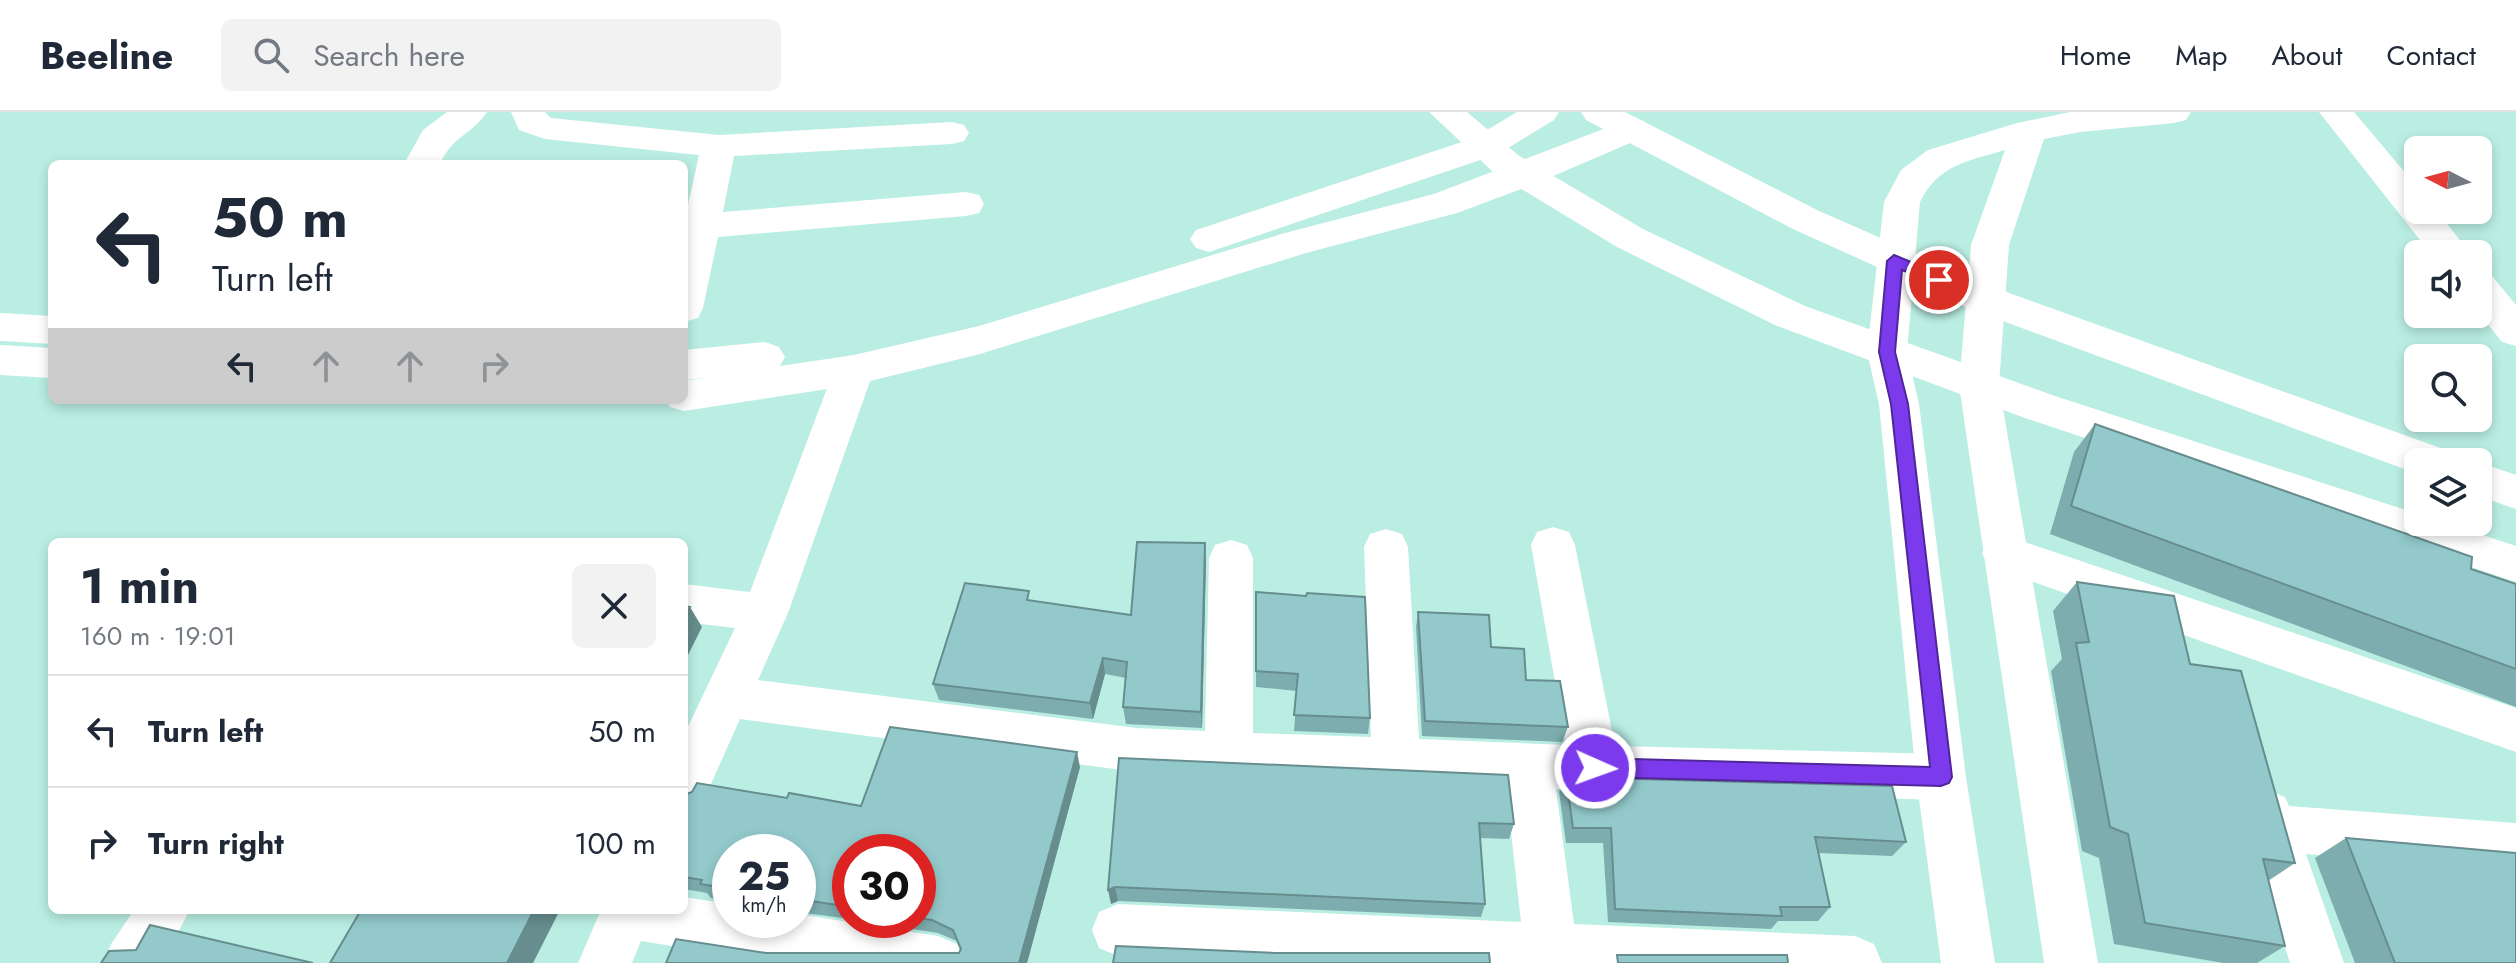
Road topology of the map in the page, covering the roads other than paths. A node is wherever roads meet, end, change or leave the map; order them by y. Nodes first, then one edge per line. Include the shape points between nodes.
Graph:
1 (470, 112) edge
2 (528, 112) edge
3 (1446, 112) edge
4 (1542, 112) edge
5 (2174, 112) edge
6 (2336, 112) edge
7 (1615, 121) edge
8 (438, 122) edge
9 (670, 127) edge
10 (2029, 131) junction
11 (952, 133) dead end
12 (719, 146) junction
13 (1486, 146) junction
14 (424, 160) edge
15 (1524, 175) junction
16 (966, 204) dead end
17 (702, 226) junction
18 (2441, 240) edge
19 (1894, 261) junction
20 (688, 290) edge
21 (1984, 299) junction
22 (2492, 302) edge
23 (0, 327) edge
24 (48, 330) edge
25 (2516, 332) edge
26 (1887, 352) junction
27 (0, 360) edge
28 (48, 363) edge
29 (688, 365) edge
30 (854, 370) junction
31 (1979, 385) junction
32 (688, 395) edge
33 (2404, 452) edge
34 (2492, 484) edge
35 (2516, 492) edge
36 (1553, 545) dead end
37 (1386, 547) dead end
38 (2004, 553) junction
39 (1231, 558) dead end
40 (2516, 564) edge
41 (688, 603) edge
42 (765, 613) junction
43 (2218, 625) junction
44 (2233, 683) edge
45 (728, 697) junction
46 (2516, 730) edge
47 (1229, 754) junction
48 (1396, 760) junction
49 (1528, 766) junction
50 (1595, 768) junction
51 (2256, 770) edge
52 (1941, 777) junction
53 (688, 780) edge
54 (2271, 828) junction
55 (2516, 847) edge
56 (161, 914) edge
57 (626, 914) edge
58 (645, 914) edge
59 (1118, 930) dead end
60 (1551, 956) edge
61 (130, 963) edge
62 (605, 963) edge
63 (938, 963) edge
64 (1855, 963) edge
65 (1968, 963) edge
66 (2071, 963) edge
67 (2317, 963) edge

1 - 8 street
2 - 9 street via 531,122 545,128
3 - 13 street
4 - 13 street
5 - 10 street
6 - 18 street
7 - 15 street
7 - 19 street
8 - 14 street
9 - 12 street
10 - 19 street via 1940,158 1914,178 1902,202
10 - 21 street via 1990,245
11 - 12 street
12 - 17 street
13 - 15 street
13 - 29 street via 1112,270 883,339
15 - 26 street via 1644,245 1791,316
15 - 30 street via 1444,204 1298,242 980,340
16 - 17 street
17 - 20 street
19 - 21 street
19 - 26 street
21 - 31 street
21 - 33 street
22 - 25 street
23 - 24 street
26 - 31 street
26 - 52 street via 1899,404
27 - 28 street
30 - 32 street
30 - 42 street
31 - 38 street
31 - 40 street
34 - 35 street
36 - 50 street
37 - 48 street
38 - 43 street
38 - 66 street
39 - 47 street
41 - 42 street
42 - 45 street
43 - 44 street
43 - 46 street
45 - 47 street via 1088,744
45 - 53 street
47 - 48 street
48 - 49 street
49 - 50 street
49 - 60 street
50 - 52 street
51 - 54 street
52 - 65 street
54 - 55 street
54 - 67 street
56 - 61 street
57 - 62 street
58 - 63 street
59 - 60 street
60 - 64 street

